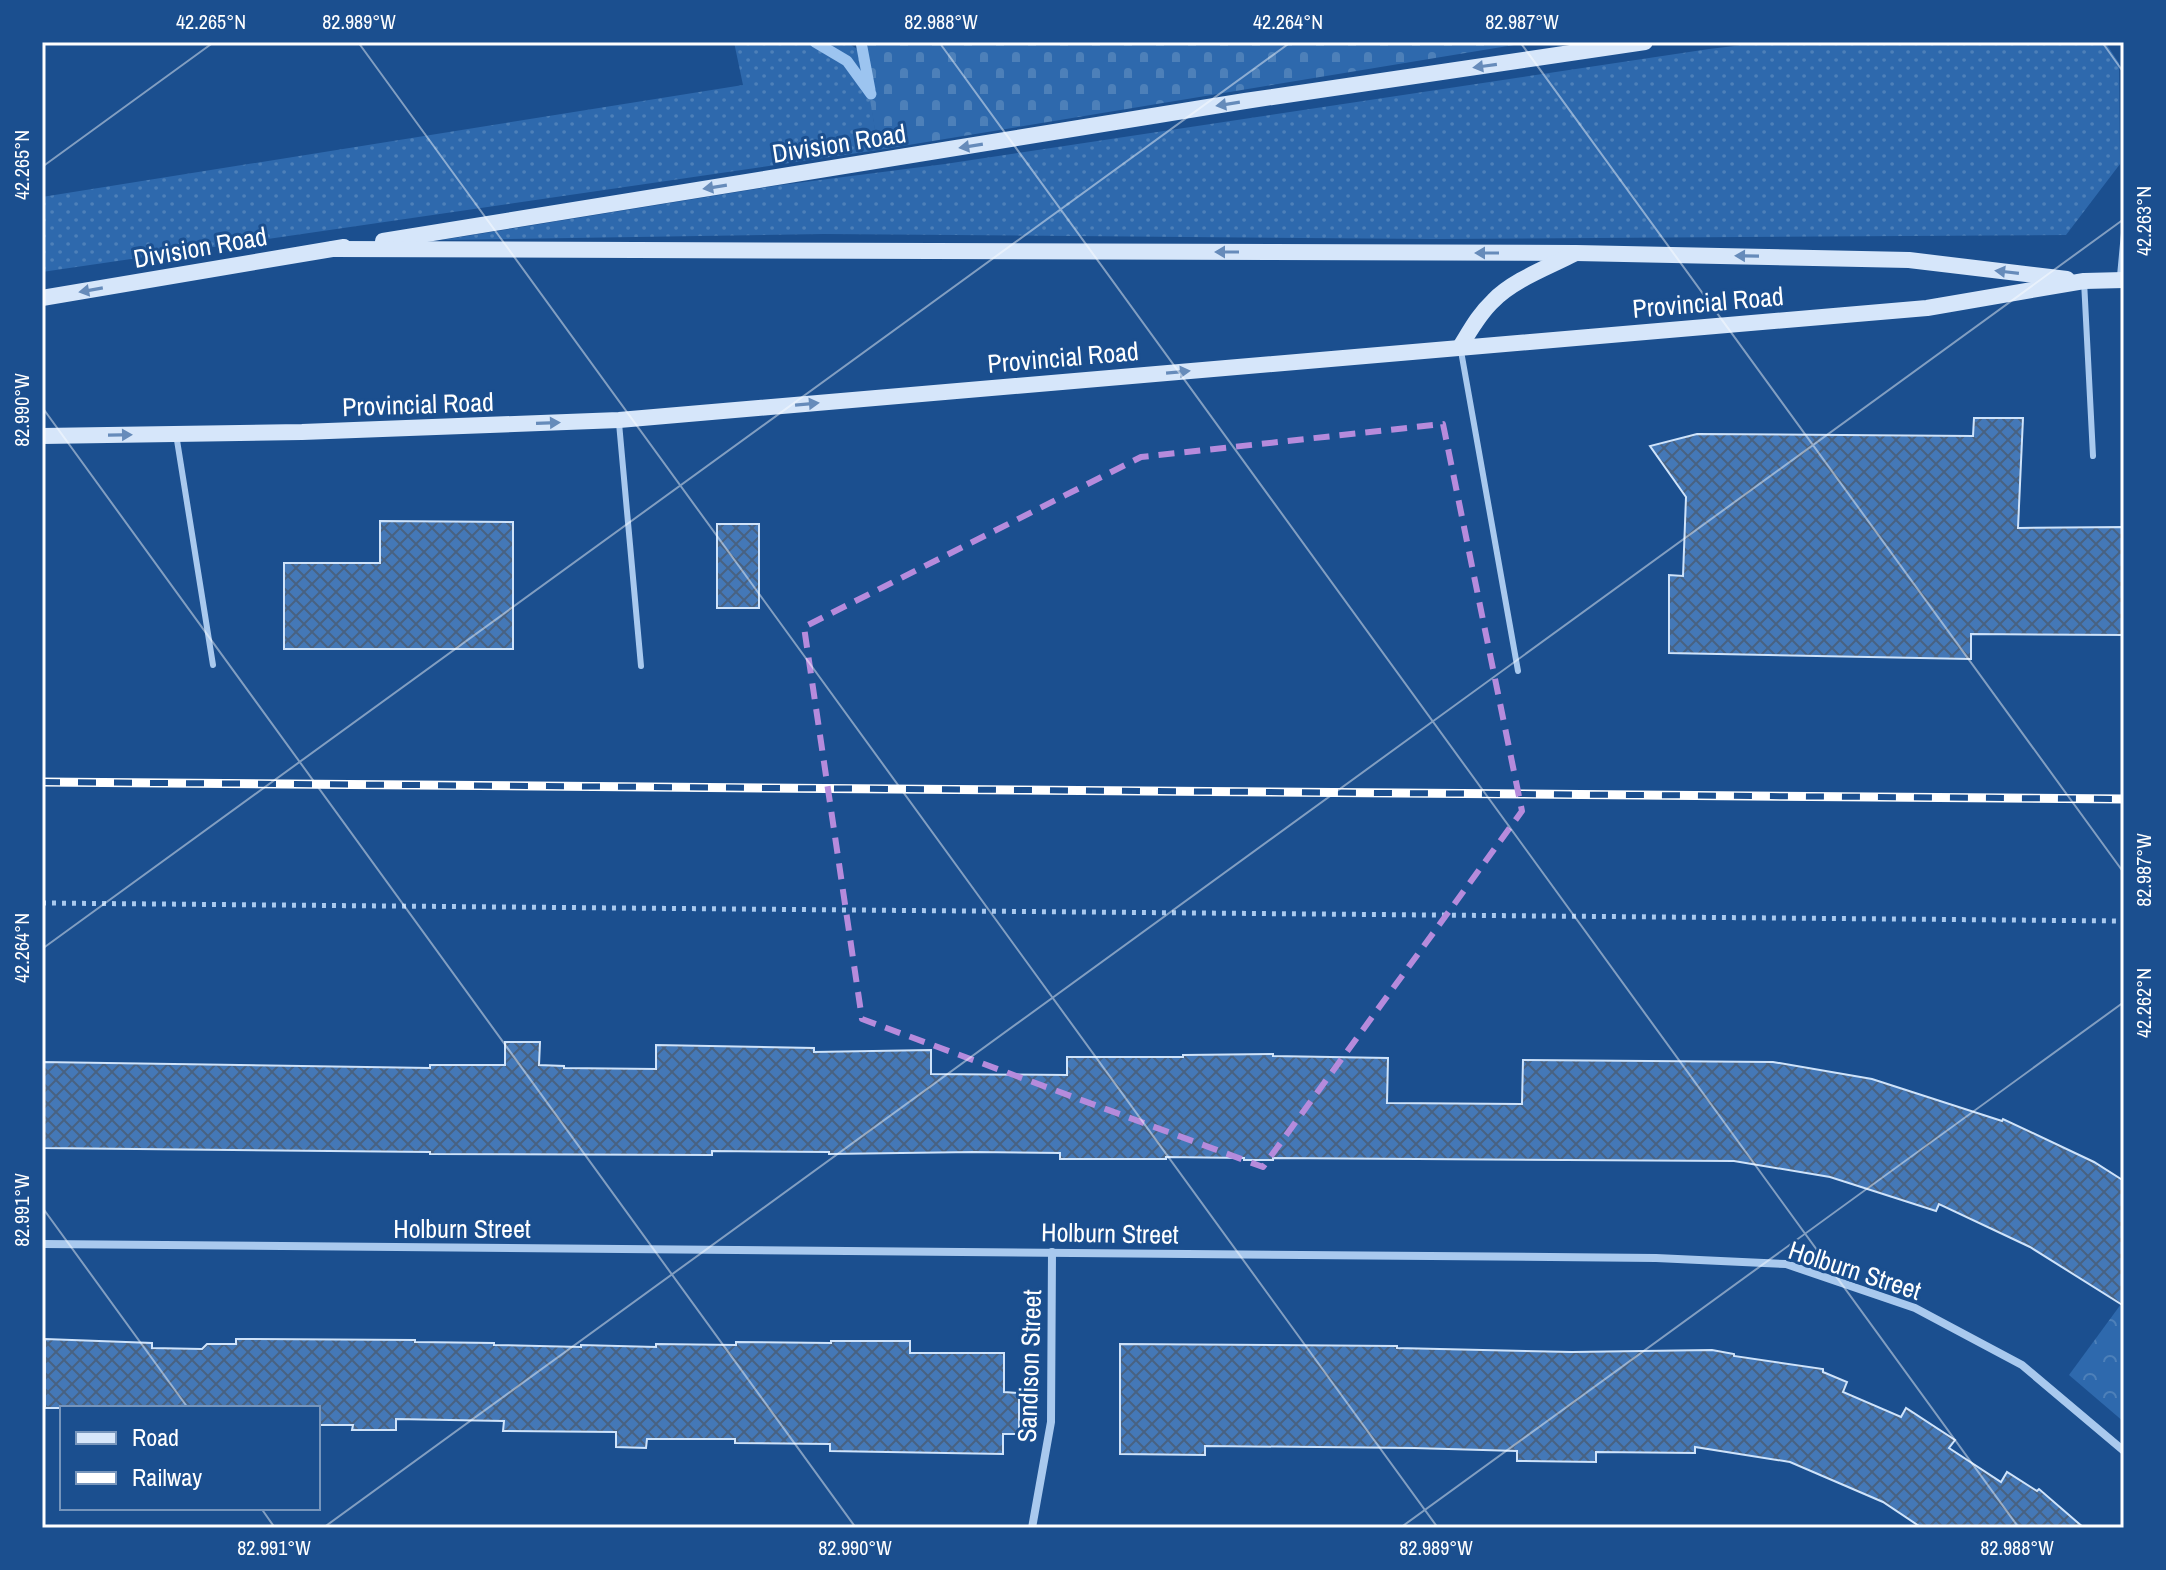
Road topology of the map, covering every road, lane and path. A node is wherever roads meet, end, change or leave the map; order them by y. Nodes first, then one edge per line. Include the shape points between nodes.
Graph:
1 (1645, 42) edge
2 (2124, 233) edge
3 (333, 249) junction
4 (1576, 253) junction
5 (2122, 280) edge
6 (2084, 281) junction
7 (42, 298) edge
8 (1460, 347) junction
9 (619, 420) junction
10 (176, 434) junction
11 (42, 436) edge
12 (2093, 456) dead end
13 (213, 665) dead end
14 (641, 666) dead end
15 (1518, 671) dead end
16 (42, 903) edge
17 (2124, 921) edge
18 (42, 1244) edge
19 (1052, 1252) junction
20 (2124, 1451) edge
21 (1032, 1528) edge

1 -> 3 main road, Division Road via 1245,101
2 - 5 lane
4 -> 3 main road, Provincial Road
3 -> 7 main road, Division Road
6 -> 4 main road, Provincial Road via 1909,260
4 - 8 main road via 1494,299
5 - 6 main road, Provincial Road
6 - 8 main road, Provincial Road via 1927,308
6 - 12 lane
9 -> 8 main road, Provincial Road
8 - 15 lane
10 -> 9 main road, Provincial Road
9 - 14 lane
11 -> 10 main road, Provincial Road
10 - 13 lane
16 - 17 path
18 - 19 street, Holburn Street
19 - 20 street, Holburn Street via 1786,1264 1915,1308 2022,1365
19 - 21 street, Sandison Street via 1051,1422

